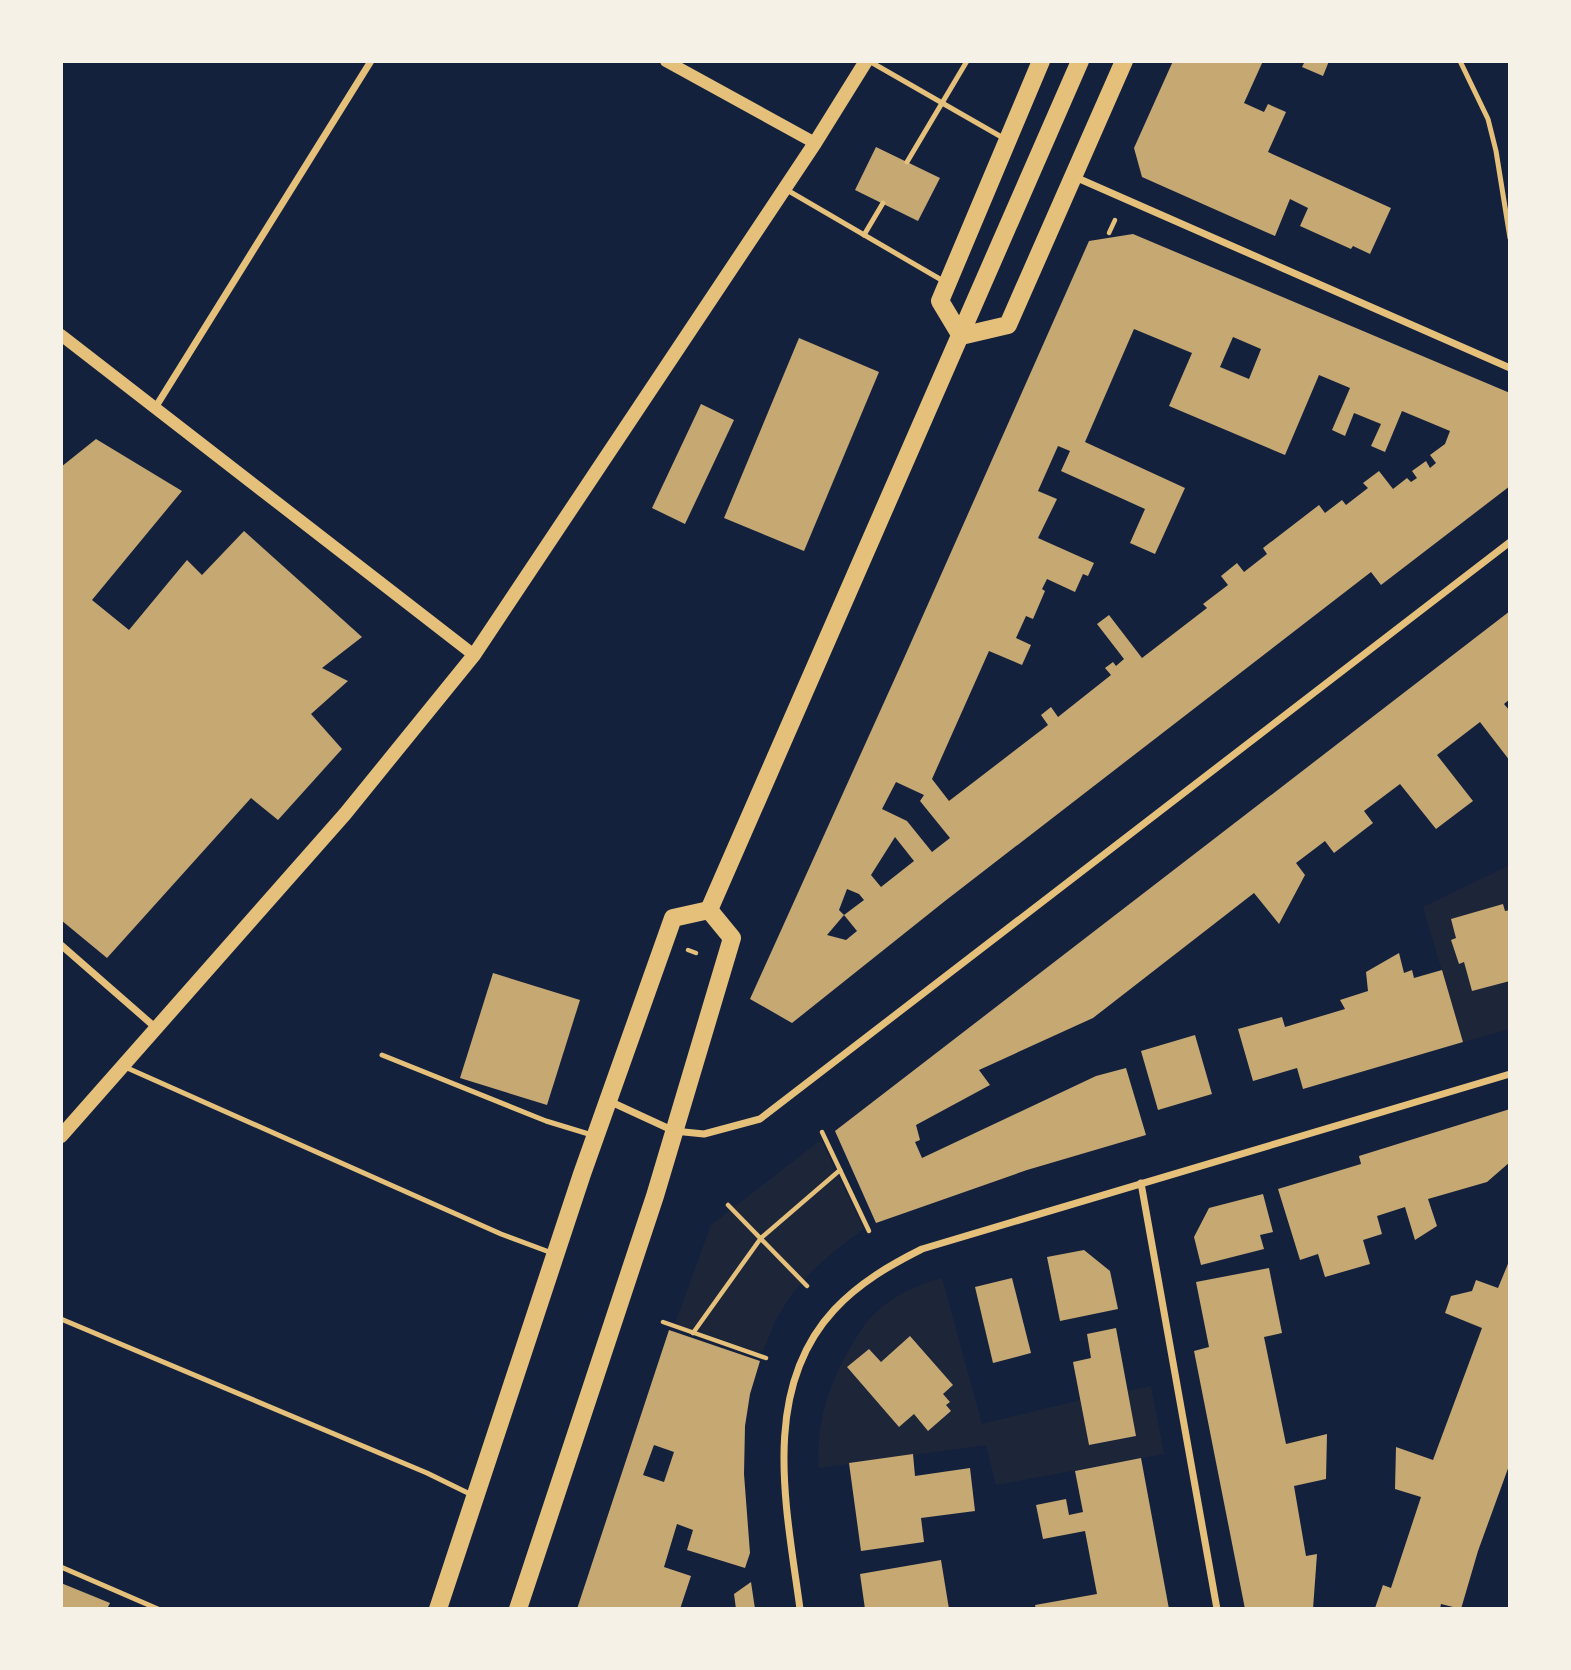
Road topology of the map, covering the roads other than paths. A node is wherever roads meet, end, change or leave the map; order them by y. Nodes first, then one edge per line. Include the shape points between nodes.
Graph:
1 (371, 61) edge
2 (666, 61) edge
3 (867, 61) edge
4 (967, 61) edge
5 (1041, 61) edge
6 (1080, 61) edge
7 (1124, 61) edge
8 (1460, 61) edge
9 (942, 102) junction
10 (1008, 140) junction
11 (815, 143) junction
12 (907, 162) dead end
13 (1074, 176) junction
14 (784, 188) junction
15 (883, 204) dead end
16 (864, 235) junction
17 (1510, 238) edge
18 (947, 284) junction
19 (61, 335) edge
20 (961, 336) junction
21 (1510, 368) edge
22 (155, 408) junction
23 (1510, 542) edge
24 (474, 655) junction
25 (709, 910) junction
26 (61, 944) edge
27 (156, 1028) junction
28 (382, 1055) dead end
29 (123, 1067) junction
30 (1510, 1074) edge
31 (608, 1101) junction
32 (674, 1130) junction
33 (61, 1136) edge
34 (596, 1136) junction
35 (1140, 1183) junction
36 (555, 1254) junction
37 (61, 1319) edge
38 (475, 1496) junction
39 (61, 1567) edge
40 (158, 1609) edge
41 (438, 1609) edge
42 (518, 1609) edge
43 (800, 1609) edge
44 (1217, 1609) edge

1 - 22 street
2 - 11 street
3 - 9 lane
3 - 11 main road
4 - 9 lane
5 - 10 main road
6 - 20 main road
7 - 13 main road
8 - 17 lane via 1488,119
9 - 10 lane
9 - 12 lane
10 - 18 main road
11 - 14 main road
13 - 20 main road via 1007,326
13 - 21 street
14 - 16 lane
14 - 24 main road
15 - 16 lane
16 - 18 lane
18 - 20 main road via 940,301
19 - 22 street
20 - 25 main road
22 - 24 street
23 - 32 street via 760,1119 704,1134
24 - 27 main road via 345,814
25 - 31 main road via 673,918
25 - 32 main road via 732,938
26 - 27 street
27 - 29 main road
28 - 34 lane via 546,1121
29 - 33 main road
29 - 36 lane
30 - 35 street
31 - 32 street
31 - 34 main road
32 - 42 main road
34 - 36 main road
35 - 43 street via 922,1250 890,1265 833,1310 803,1356 785,1430 786,1502
35 - 44 street
36 - 38 main road
37 - 38 lane
38 - 41 main road
39 - 40 lane

